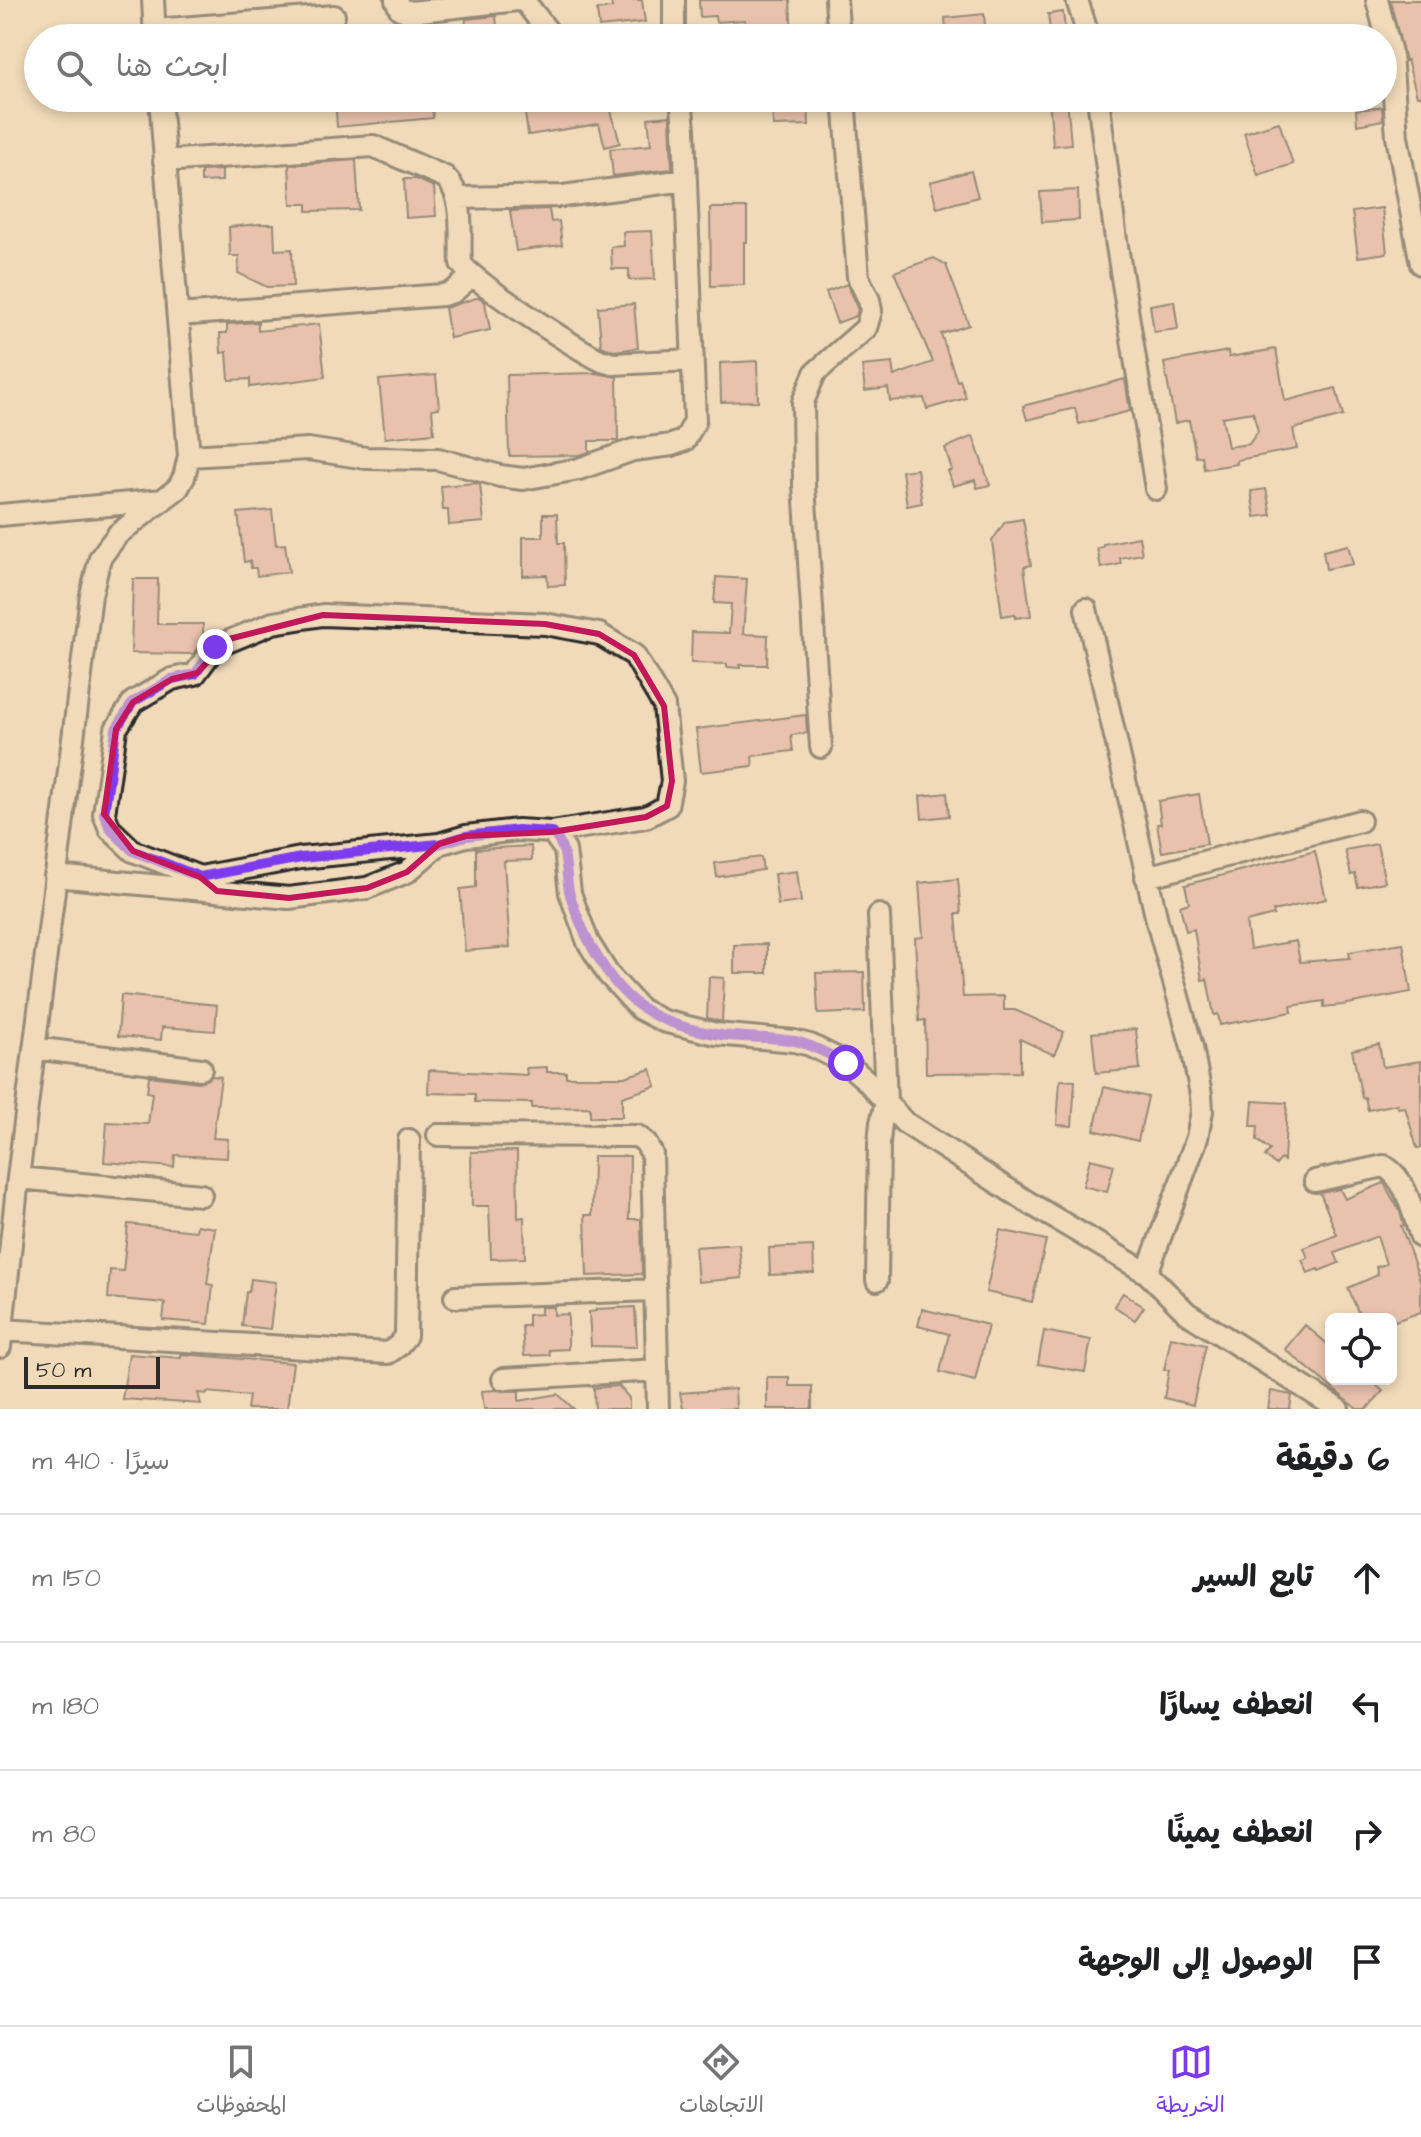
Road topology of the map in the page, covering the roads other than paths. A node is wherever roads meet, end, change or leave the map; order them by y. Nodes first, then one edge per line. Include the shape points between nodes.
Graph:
1 (153, 0) edge
2 (396, 0) edge
3 (519, 0) edge
4 (674, 0) edge
5 (836, 0) edge
6 (1077, 0) edge
7 (1377, 0) edge
8 (334, 16) dead end
9 (154, 24) edge
10 (254, 24) edge
11 (542, 24) edge
12 (674, 24) edge
13 (838, 24) edge
14 (1085, 24) edge
15 (1383, 24) edge
16 (161, 112) edge
17 (682, 112) edge
18 (845, 112) edge
19 (1100, 112) edge
20 (1395, 112) edge
21 (164, 161) junction
22 (686, 180) junction
23 (458, 198) junction
24 (1421, 264) edge
25 (472, 276) junction
26 (178, 315) junction
27 (692, 360) junction
28 (189, 456) junction
29 (1156, 489) dead end
30 (163, 500) junction
31 (0, 515) edge
32 (1086, 609) dead end
33 (821, 747) dead end
34 (1360, 821) dead end
35 (552, 832) junction
36 (439, 844) junction
37 (55, 876) junction
38 (200, 877) junction
39 (1146, 877) junction
40 (217, 891) junction
41 (879, 915) dead end
42 (34, 1048) junction
43 (201, 1069) dead end
44 (886, 1103) junction
45 (438, 1135) dead end
46 (409, 1140) dead end
47 (18, 1178) junction
48 (1315, 1181) dead end
49 (201, 1195) dead end
50 (1421, 1237) edge
51 (1147, 1273) junction
52 (877, 1280) dead end
53 (654, 1290) junction
54 (455, 1297) dead end
55 (1, 1338) edge
56 (657, 1370) junction
57 (503, 1379) dead end
58 (658, 1409) edge
59 (1338, 1409) edge

1 - 9 street
2 - 3 street via 400,9 411,12
3 - 11 street
4 - 12 street
5 - 13 street
6 - 14 street
7 - 15 street
8 - 10 street
16 - 21 street
17 - 22 street
18 - 33 street via 858,277 871,311 866,328 815,373 803,402
19 - 29 street
20 - 24 street
21 - 23 street via 373,146 445,177
21 - 26 street
22 - 23 street via 563,196
22 - 27 street
23 - 25 street via 461,263
25 - 26 street via 443,295
25 - 27 street via 602,361
26 - 28 street
27 - 28 street via 695,421 685,440 552,475 523,479 438,459 366,458 308,449
28 - 30 street via 178,488
30 - 31 street
30 - 37 street via 118,534 100,558
32 - 39 street
34 - 39 street
35 - 36 street via 518,830
35 - 38 street via 646,817 667,806 672,781 664,706 634,655 599,634 545,624 323,615 273,623 229,639 215,647 195,674 172,679 133,702 116,729 104,814 110,829 133,851
35 - 44 street via 565,850 570,893 588,942 640,1009 663,1021 716,1034 810,1045 846,1063
36 - 38 street via 301,858
36 - 40 street via 407,872 367,888 289,898
37 - 40 street
37 - 42 street
38 - 40 street
39 - 51 street via 1192,1047 1202,1111 1185,1175
41 - 44 street
42 - 43 street
42 - 47 street
44 - 51 street via 939,1145
44 - 52 street via 879,1143
45 - 53 street via 637,1136 652,1154
46 - 55 street via 406,1336 388,1353
47 - 49 street
47 - 55 street
48 - 50 street via 1384,1166 1402,1185
51 - 59 street via 1187,1313
53 - 54 street
53 - 56 street
56 - 57 street
56 - 58 street

